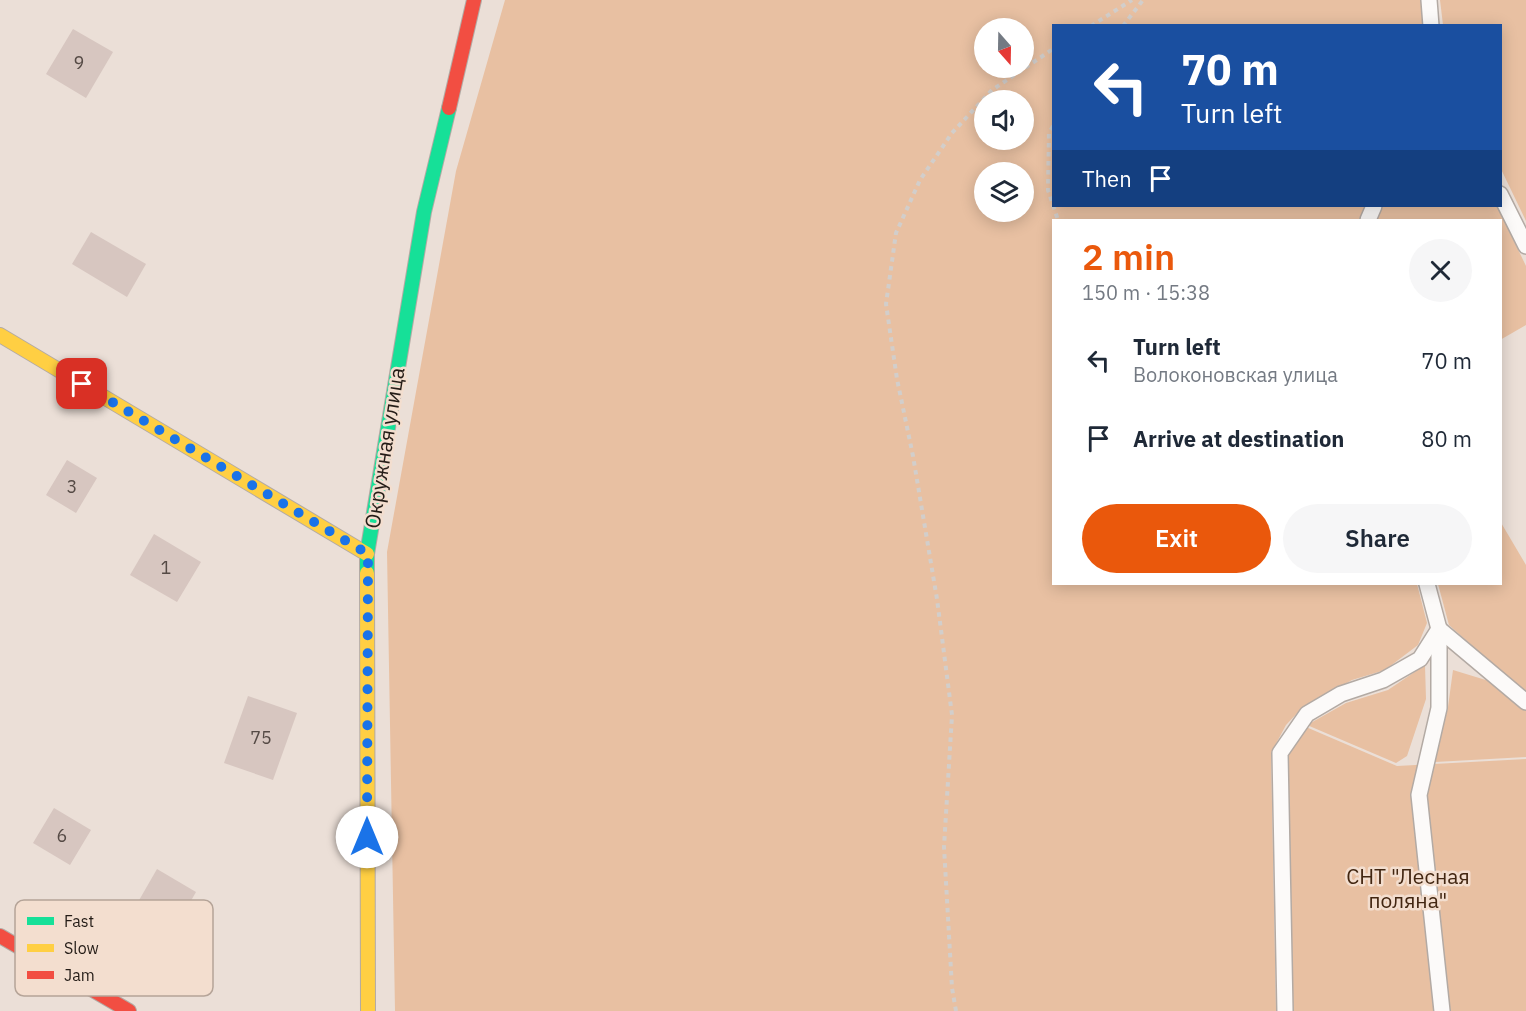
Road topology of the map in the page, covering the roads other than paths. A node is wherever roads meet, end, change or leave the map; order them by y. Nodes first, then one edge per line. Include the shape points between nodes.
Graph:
1 (474, 0) edge
2 (1429, 0) edge
3 (1431, 24) edge
4 (1502, 198) edge
5 (1526, 246) edge
6 (0, 335) edge
7 (368, 554) junction
8 (1427, 585) edge
9 (1439, 629) junction
10 (1526, 702) edge
11 (0, 936) edge
12 (15, 945) edge
13 (103, 996) edge
14 (129, 1011) edge
15 (369, 1011) edge
16 (1285, 1011) edge
17 (1442, 1011) edge

1 - 7 street, Окружная улица via 424,212
2 - 3 lane
4 - 5 lane
6 - 7 street
7 - 15 street, Окружная улица
8 - 9 lane
9 - 10 lane
9 - 16 lane via 1420,659 1383,680 1341,694 1307,714 1280,753
9 - 17 lane via 1439,708 1419,795
11 - 12 street
13 - 14 street

